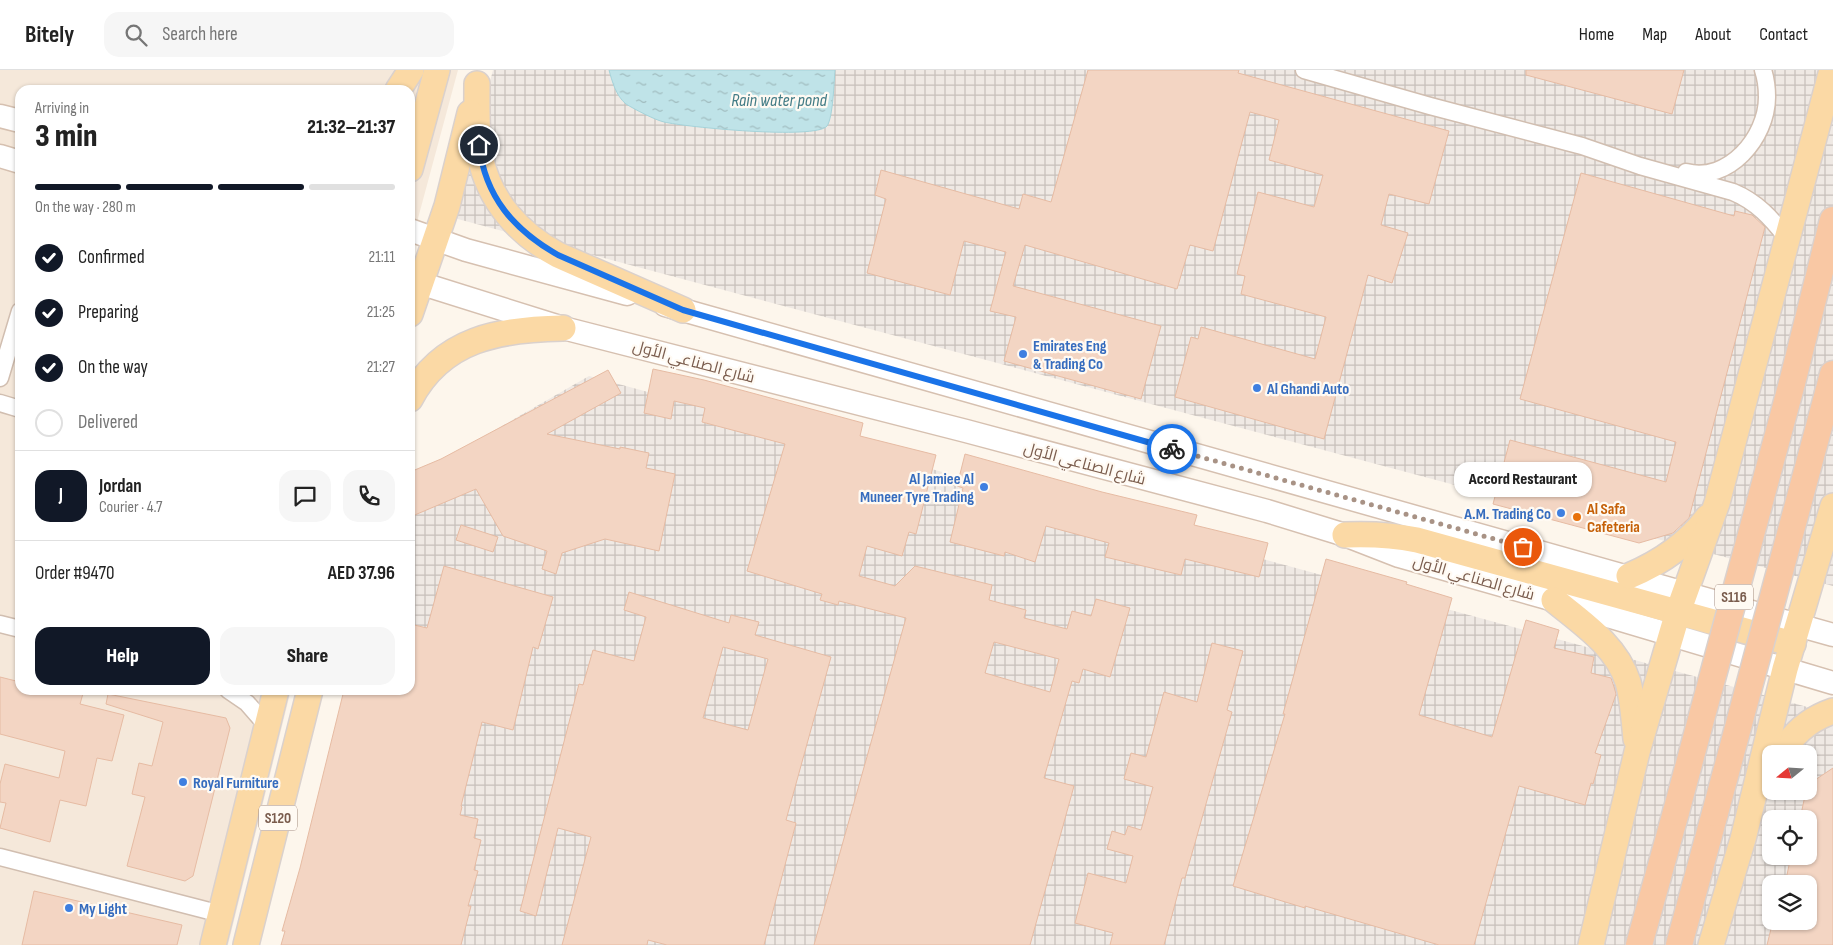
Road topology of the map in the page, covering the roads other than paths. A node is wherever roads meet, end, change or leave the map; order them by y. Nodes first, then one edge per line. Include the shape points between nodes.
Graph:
1 (411, 70) edge
2 (437, 70) edge
3 (1304, 70) edge
4 (1763, 70) edge
5 (1832, 70) edge
6 (479, 77) edge
7 (401, 85) edge
8 (0, 116) edge
9 (15, 120) edge
10 (415, 151) edge
11 (0, 156) edge
12 (15, 160) edge
13 (1640, 166) junction
14 (1833, 220) edge
15 (415, 232) edge
16 (1788, 238) junction
17 (436, 239) junction
18 (415, 281) edge
19 (683, 310) junction
20 (15, 328) edge
21 (563, 328) junction
22 (0, 378) edge
23 (1831, 384) edge
24 (415, 392) edge
25 (0, 403) edge
26 (15, 408) edge
27 (1717, 503) junction
28 (1833, 506) edge
29 (1345, 535) junction
30 (1629, 576) junction
31 (1554, 600) junction
32 (1678, 613) junction
33 (0, 624) edge
34 (15, 628) edge
35 (1795, 634) junction
36 (1833, 636) edge
37 (1785, 669) junction
38 (1833, 683) edge
39 (235, 695) edge
40 (275, 695) edge
41 (309, 695) edge
42 (1833, 711) edge
43 (268, 727) junction
44 (1788, 745) edge
45 (1637, 752) junction
46 (1763, 800) edge
47 (1743, 839) junction
48 (0, 857) edge
49 (221, 914) junction
50 (213, 945) edge
51 (246, 945) edge
52 (1591, 945) edge
53 (1639, 945) edge
54 (1678, 945) edge
55 (1711, 945) edge

1 - 7 main road
2 - 10 main road
3 - 13 street via 1582,146
4 - 13 street via 1767,98 1764,117 1757,135 1732,163 1718,171 1703,174 1688,173 1658,163
5 - 16 main road
6 - 17 main road
6 - 19 main road via 480,157 498,202 510,219 558,255
8 - 9 main road
11 - 12 main road
13 - 16 street via 1743,196 1761,208
14 - 53 highway, S116, bridge via 1792,383
15 - 17 main road, شارع الصناعي الأول
16 - 27 main road
17 - 18 main road
17 - 19 main road, شارع الصناعي الأول
18 - 21 main road, شارع الصناعي الأول
19 - 30 main road, شارع الصناعي الأول
20 - 22 street
21 - 24 main road via 525,329 473,342 440,361
21 - 29 main road, شارع الصناعي الأول via 966,431 1267,511
23 - 54 highway, S116, bridge
25 - 26 street
27 - 30 main road via 1679,548
27 - 32 main road
28 - 35 main road
29 - 31 main road, شارع الصناعي الأول via 1399,556
29 - 32 main road via 1369,534 1417,540
30 - 32 main road, شارع الصناعي الأول
31 - 32 main road, شارع الصناعي الأول
31 - 45 main road via 1604,642 1623,670 1631,695
32 - 35 main road
32 - 37 main road, شارع الصناعي الأول
32 - 45 main road
33 - 34 street
35 - 36 main road
35 - 37 main road
37 - 38 main road, شارع الصناعي الأول
37 - 47 main road
39 - 43 street
40 - 43 main road, S120
41 - 51 main road, S120
42 - 44 main road via 1806,724
43 - 49 main road, S120
45 - 52 main road
46 - 47 main road
47 - 55 main road
48 - 49 street
49 - 50 main road, S120

